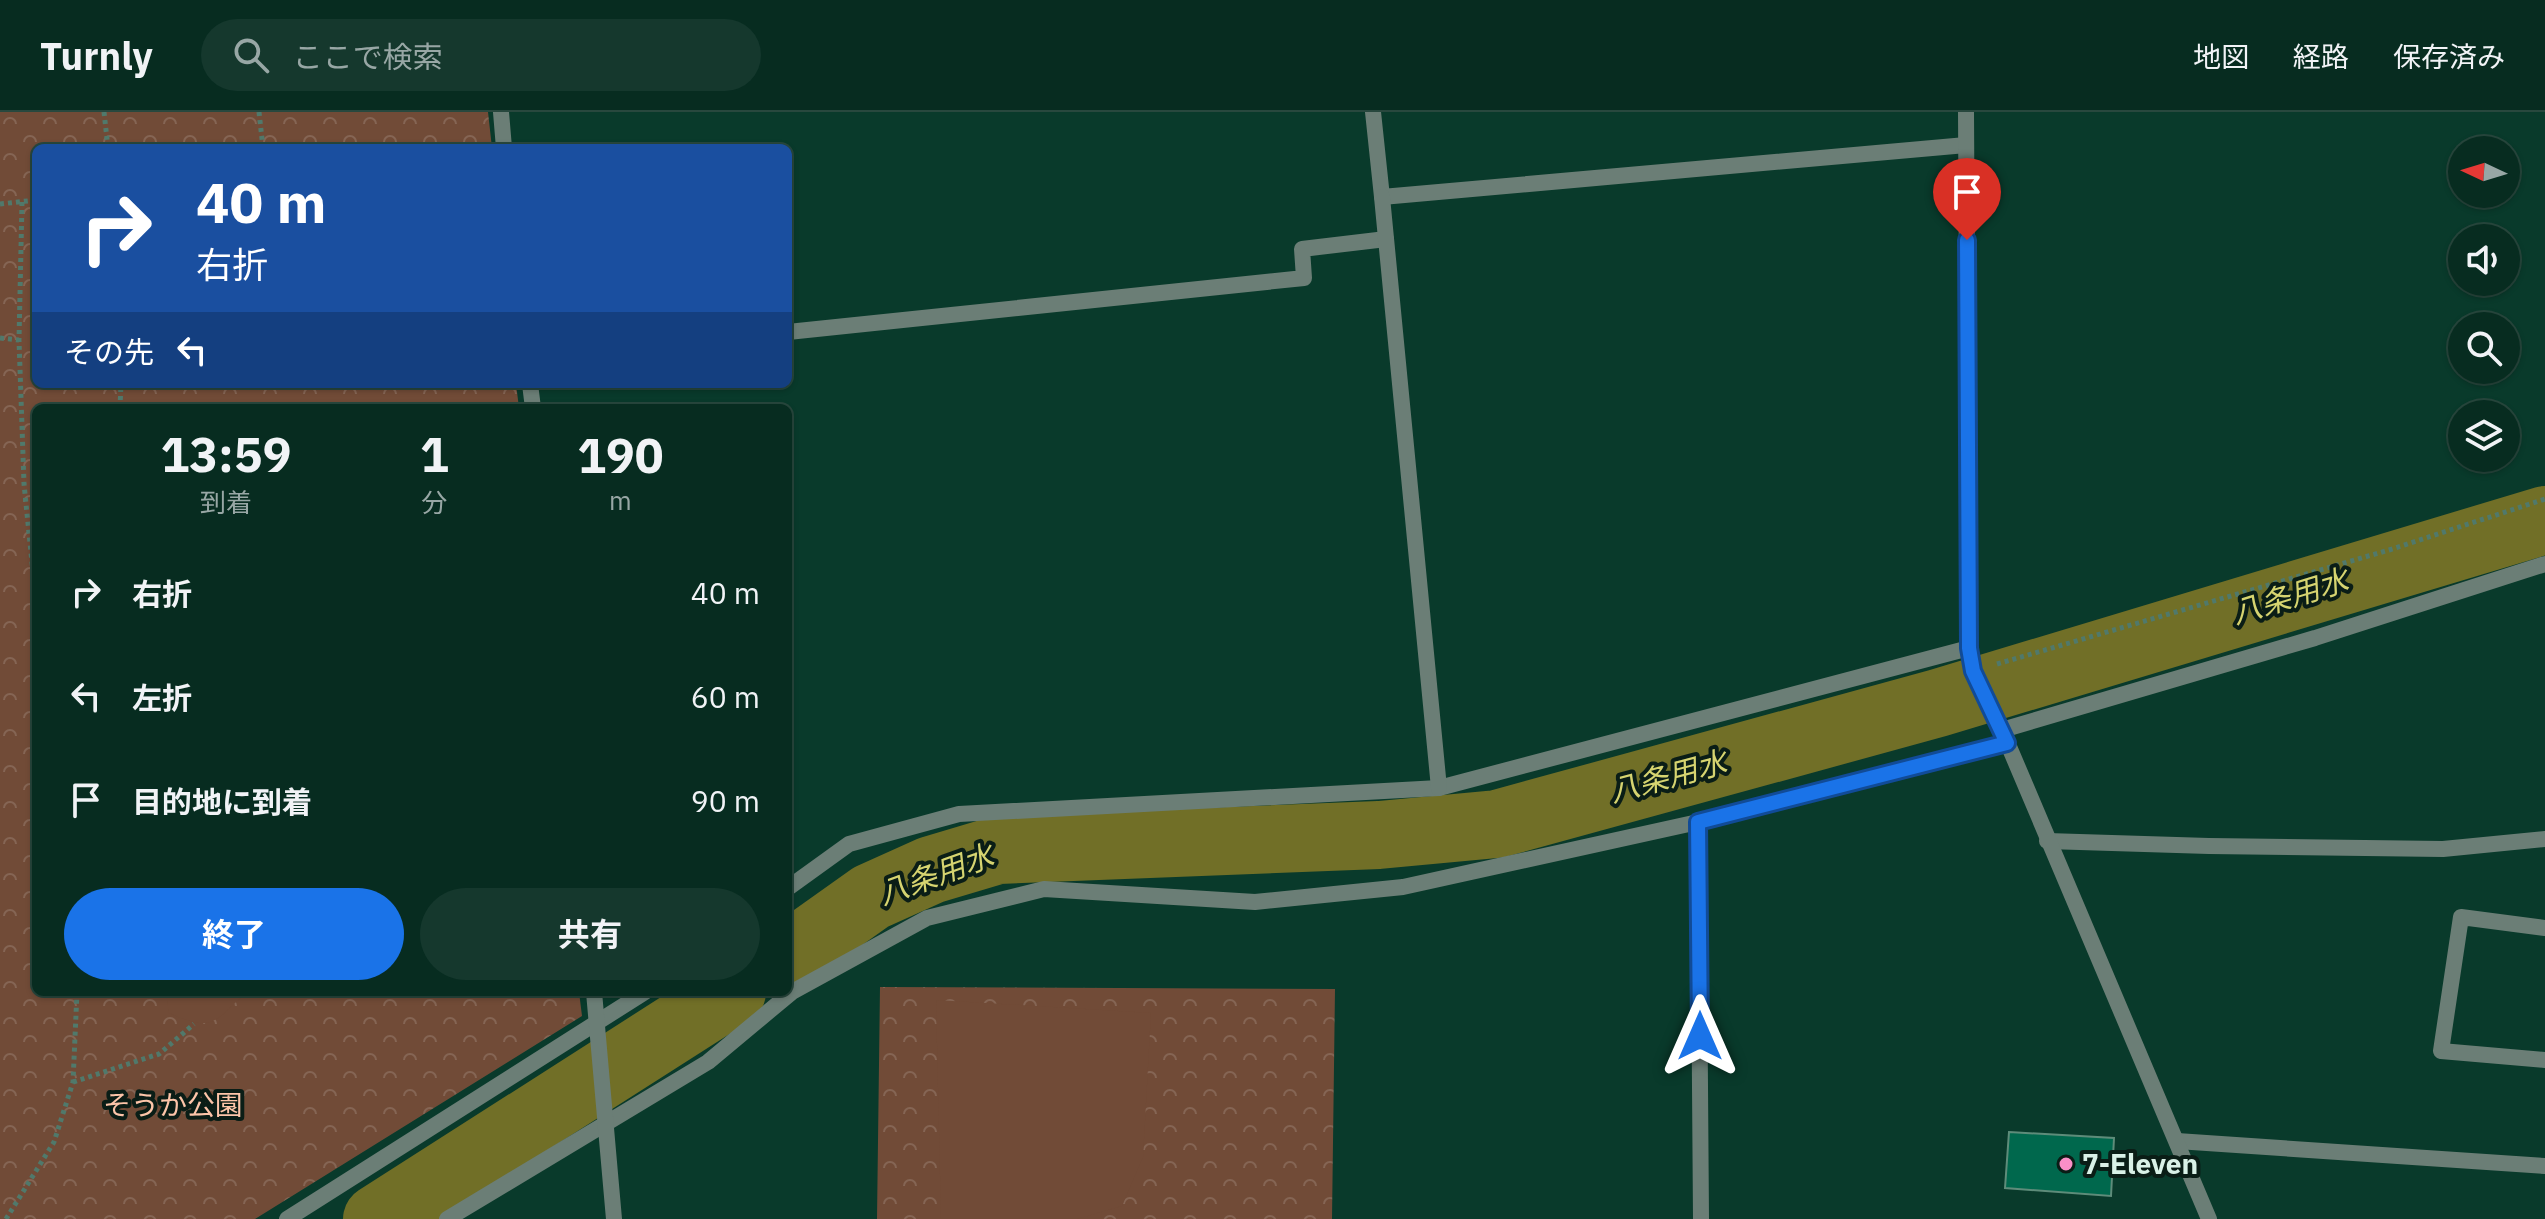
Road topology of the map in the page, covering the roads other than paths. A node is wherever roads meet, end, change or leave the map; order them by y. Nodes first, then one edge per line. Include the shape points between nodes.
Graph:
1 (501, 112) edge
2 (1373, 112) edge
3 (1966, 112) edge
4 (504, 144) edge
5 (1966, 145) junction
6 (1382, 197) junction
7 (1386, 239) junction
8 (792, 332) edge
9 (2545, 564) edge
10 (1969, 648) junction
11 (2004, 736) junction
12 (1439, 788) junction
13 (1698, 822) junction
14 (2545, 839) edge
15 (2047, 841) junction
16 (792, 885) edge
17 (2545, 928) edge
18 (792, 992) edge
19 (594, 996) edge
20 (640, 996) edge
21 (787, 996) edge
22 (598, 1031) junction
23 (2545, 1060) edge
24 (604, 1119) junction
25 (2177, 1141) junction
26 (2545, 1166) edge
27 (287, 1219) edge
28 (447, 1219) edge
29 (614, 1219) edge
30 (1701, 1219) edge
31 (2209, 1219) edge

1 - 4 street
2 - 6 street
3 - 5 street
5 - 6 street
5 - 10 street
6 - 7 street
7 - 8 street via 1302,249 1304,278
7 - 12 street
9 - 11 street
10 - 11 street via 1973,671
10 - 12 street
11 - 13 street
11 - 15 street
12 - 16 street via 959,814 849,844
13 - 18 street via 1403,887 1255,902 1044,889 927,918
13 - 30 street
14 - 15 street via 2443,849
15 - 25 street
17 - 23 street via 2461,917 2441,1051
19 - 22 street
20 - 22 street
21 - 24 street via 708,1062
22 - 24 street
22 - 27 street
24 - 28 street
24 - 29 street
25 - 26 street
25 - 31 street

